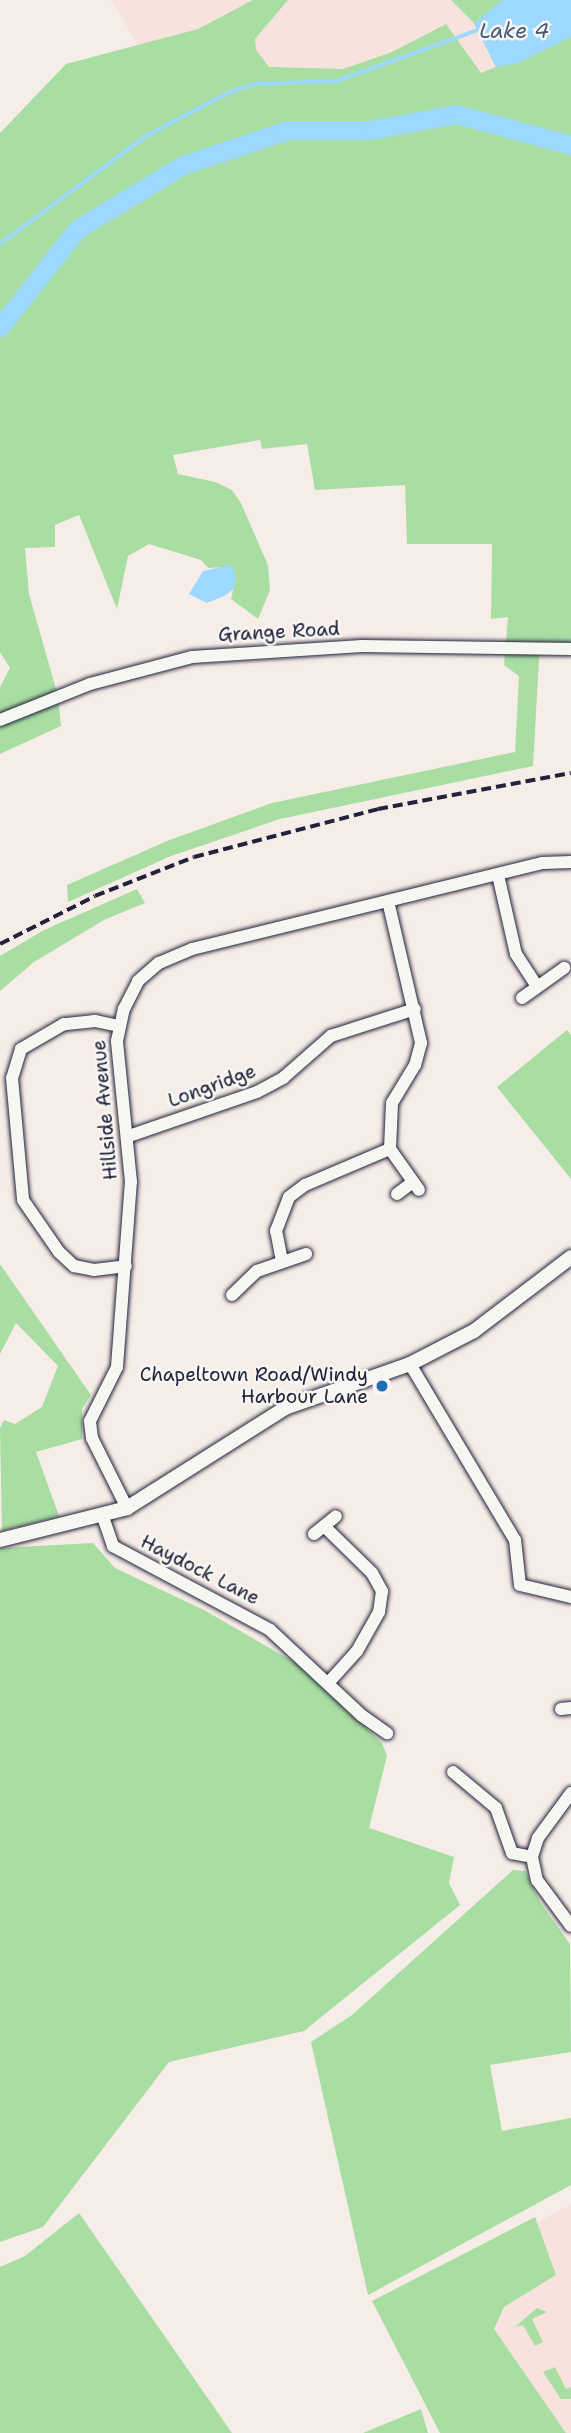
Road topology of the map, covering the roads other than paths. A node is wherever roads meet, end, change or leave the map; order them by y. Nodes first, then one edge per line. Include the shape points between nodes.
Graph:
1 (571, 649) edge
2 (0, 720) edge
3 (571, 862) edge
4 (498, 874) junction
5 (387, 901) junction
6 (564, 968) dead end
7 (537, 986) junction
8 (522, 998) dead end
9 (415, 1009) junction
10 (119, 1026) junction
11 (129, 1136) junction
12 (390, 1149) junction
13 (397, 1194) dead end
14 (306, 1254) dead end
15 (571, 1257) edge
16 (282, 1261) junction
17 (126, 1266) junction
18 (232, 1295) dead end
19 (410, 1364) junction
20 (127, 1508) junction
21 (336, 1516) dead end
22 (103, 1517) junction
23 (0, 1540) edge
24 (571, 1597) edge
25 (329, 1682) junction
26 (387, 1733) dead end
27 (453, 1772) dead end
28 (571, 1793) edge
29 (532, 1857) junction
30 (571, 1926) edge

1 - 2 street, Grange Road via 362,646 192,657 90,684
3 - 4 street, Hillside Avenue via 542,863
4 - 5 street, Hillside Avenue
4 - 7 street via 516,954
5 - 9 street
5 - 10 street, Hillside Avenue via 170,957 138,981
6 - 7 street
7 - 8 street
9 - 11 street, Longridge via 331,1036 283,1078 257,1092
9 - 12 street via 419,1055 392,1103
10 - 11 street, Hillside Avenue via 117,1051
10 - 17 street via 96,1021 64,1024 21,1049 12,1078 23,1199 75,1266 94,1270
11 - 17 street, Hillside Avenue
12 - 13 street via 416,1186
12 - 16 street via 305,1185 289,1198 276,1231
14 - 16 street
15 - 19 main road via 474,1331
16 - 18 street via 257,1271
17 - 20 street, Hillside Avenue via 117,1367 94,1406 89,1429
19 - 20 main road via 285,1408
19 - 24 street via 515,1540 520,1585
20 - 22 main road
21 - 25 street via 319,1530 372,1573 382,1591 379,1612 357,1651
22 - 23 main road
22 - 25 street, Haydock Lane via 113,1546 244,1612
25 - 26 street, Haydock Lane via 360,1715
27 - 29 street via 496,1808 512,1853
28 - 29 street via 538,1838
29 - 30 street via 537,1880

